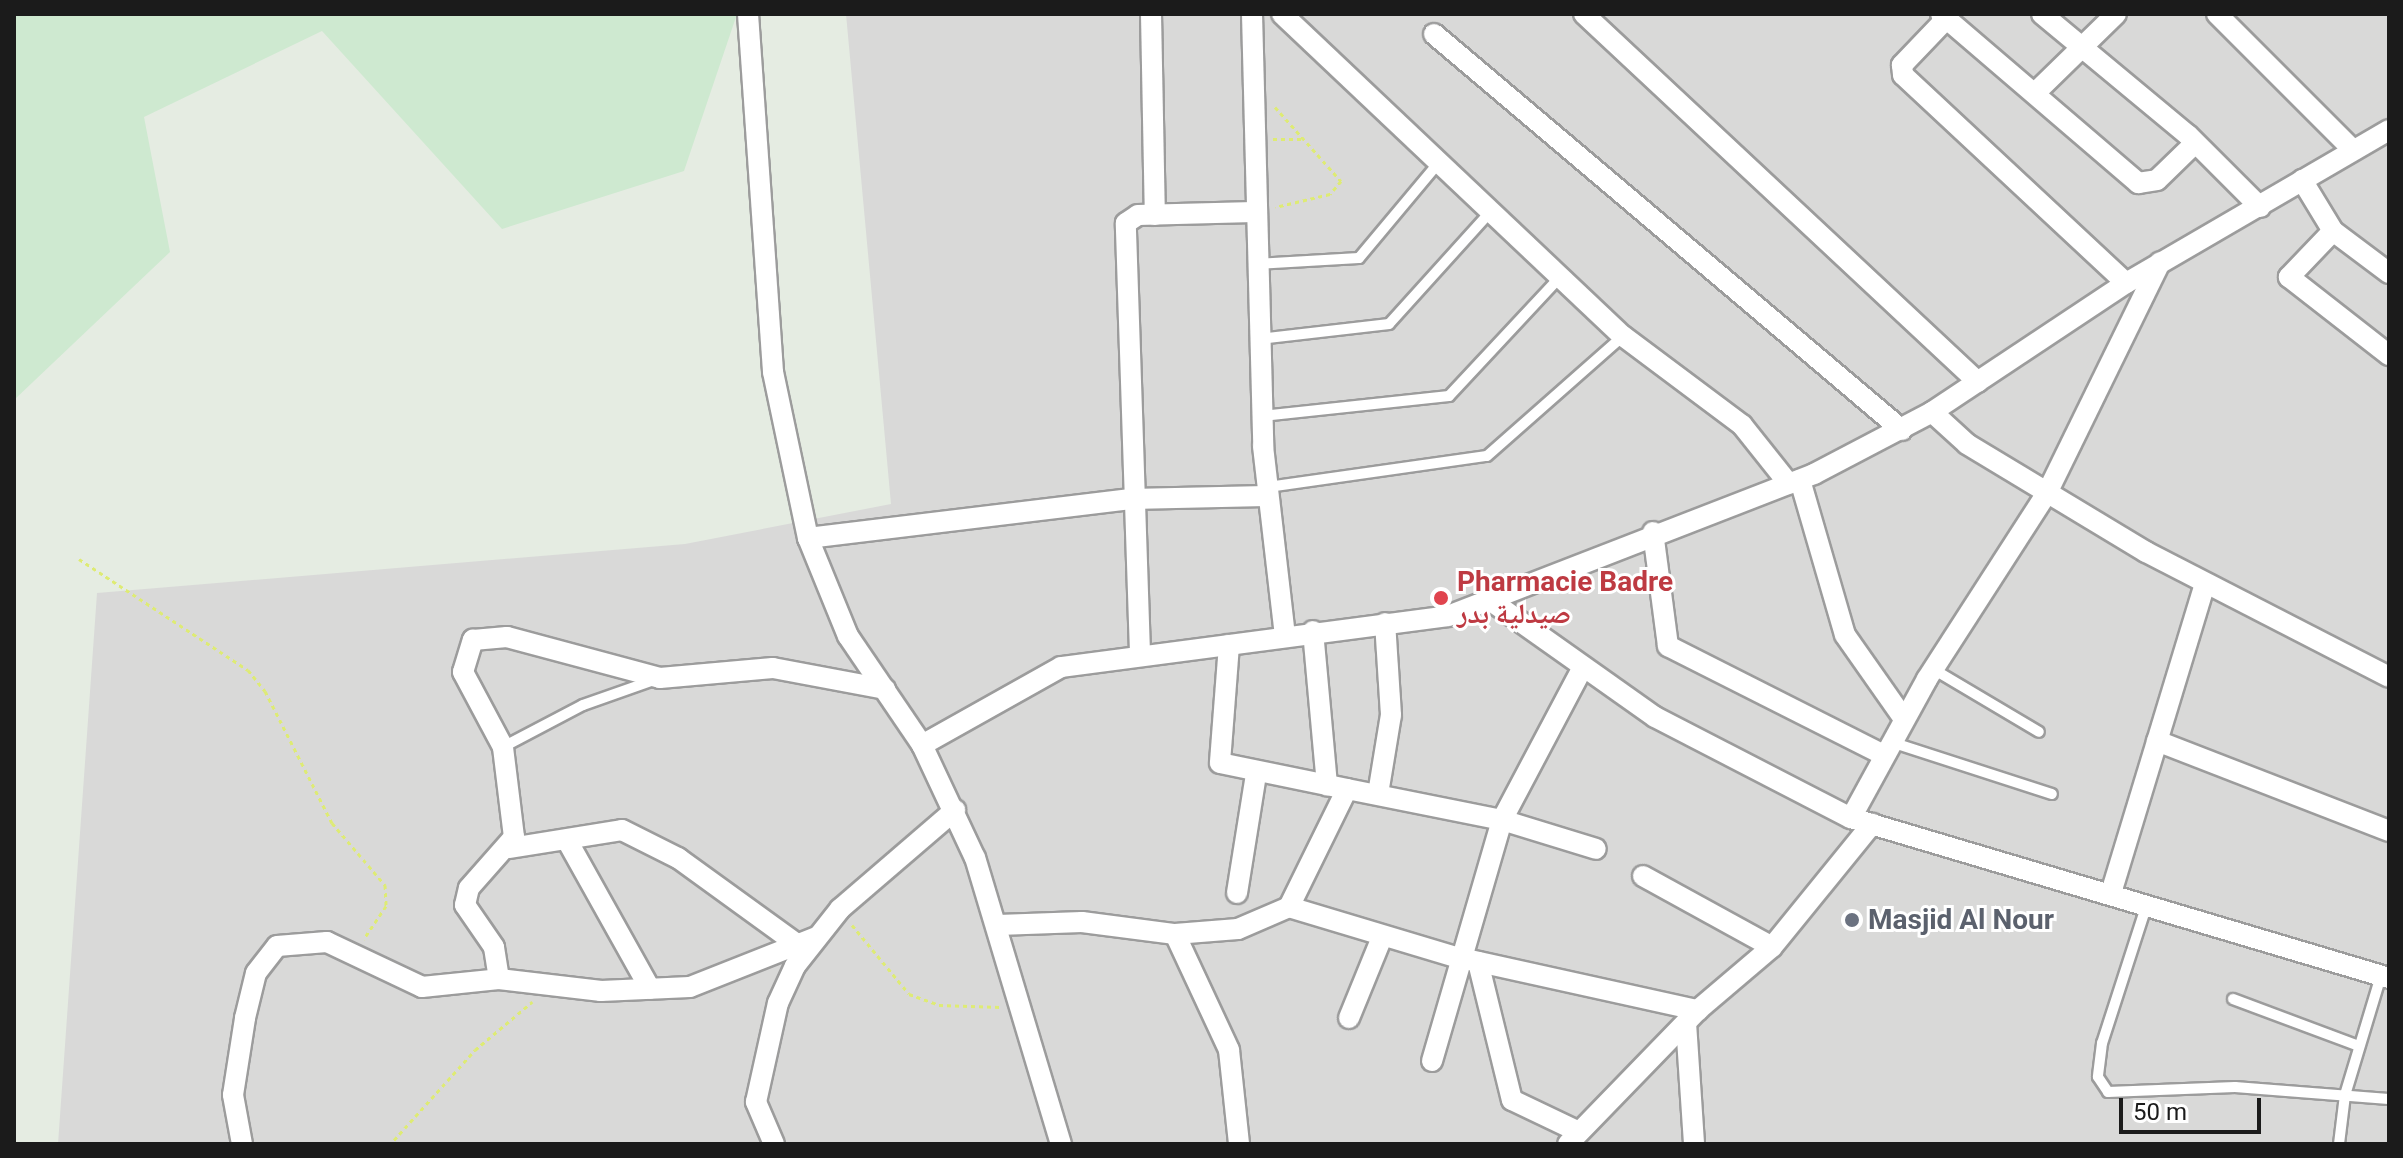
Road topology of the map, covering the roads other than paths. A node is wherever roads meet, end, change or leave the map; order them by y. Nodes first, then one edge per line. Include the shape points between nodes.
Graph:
1 (748, 14) edge
2 (1151, 14) edge
3 (1252, 14) edge
4 (1282, 14) edge
5 (1584, 14) edge
6 (2042, 14) edge
7 (2116, 14) edge
8 (2217, 14) edge
9 (1944, 17) edge
10 (1434, 34) dead end
11 (2083, 47) junction
12 (2035, 93) junction
13 (2389, 130) edge
14 (2195, 143) junction
15 (2353, 150) junction
16 (1440, 161) junction
17 (2302, 180) junction
18 (2260, 207) junction
19 (1492, 210) junction
20 (1254, 212) junction
21 (1155, 215) junction
22 (2333, 231) junction
23 (2160, 262) junction
24 (1256, 264) junction
25 (2389, 273) edge
26 (1561, 276) junction
27 (2126, 283) junction
28 (1623, 336) junction
29 (1259, 339) junction
30 (2389, 355) edge
31 (1978, 382) junction
32 (1932, 412) junction
33 (1262, 416) junction
34 (1902, 430) junction
35 (1794, 482) junction
36 (1266, 491) junction
37 (2047, 493) junction
38 (1131, 499) junction
39 (1653, 532) junction
40 (808, 538) junction
41 (2205, 584) junction
42 (1494, 603) junction
43 (1385, 623) junction
44 (1313, 631) junction
45 (1285, 636) junction
46 (1229, 645) junction
47 (1140, 653) junction
48 (1933, 669) junction
49 (1581, 671) junction
50 (2389, 677) edge
51 (660, 678) junction
52 (885, 689) junction
53 (1904, 719) junction
54 (2039, 732) dead end
55 (2157, 741) junction
56 (922, 745) junction
57 (503, 747) junction
58 (1888, 748) junction
59 (1256, 774) junction
60 (1337, 787) junction
61 (1378, 794) junction
62 (2052, 794) dead end
63 (955, 810) junction
64 (1851, 818) junction
65 (1502, 820) junction
66 (1872, 824) junction
67 (2389, 831) edge
68 (568, 842) junction
69 (510, 848) junction
70 (1596, 849) dead end
71 (1643, 876) dead end
72 (1237, 893) dead end
73 (2111, 893) junction
74 (2147, 904) junction
75 (1289, 907) junction
76 (998, 925) junction
77 (1175, 934) junction
78 (816, 937) junction
79 (1382, 937) junction
80 (794, 942) junction
81 (1772, 947) junction
82 (1456, 957) junction
83 (1478, 962) junction
84 (2385, 977) edge
85 (499, 979) junction
86 (650, 989) junction
87 (2233, 999) dead end
88 (1692, 1017) junction
89 (1349, 1018) dead end
90 (2359, 1046) junction
91 (1432, 1061) dead end
92 (2345, 1095) junction
93 (2389, 1099) edge
94 (1572, 1138) edge
95 (242, 1144) edge
96 (774, 1144) edge
97 (1061, 1144) edge
98 (1239, 1144) edge
99 (1694, 1144) edge
100 (2339, 1144) edge

1 - 40 street via 773,372
2 - 21 street
3 - 20 street
4 - 16 street
5 - 31 street
6 - 11 street
7 - 11 street
8 - 15 street
9 - 12 street
9 - 27 street via 1902,65 1907,82
10 - 34 street
11 - 12 street
11 - 14 street
12 - 14 street via 2138,183 2157,180
13 - 15 street
14 - 18 street
15 - 17 street
16 - 19 street
16 - 24 lane via 1359,258
17 - 18 street
17 - 22 street
18 - 23 street
19 - 26 street
19 - 29 lane via 1389,324
20 - 21 street
20 - 24 street
21 - 38 street via 1133,215 1126,228
22 - 25 street
22 - 30 street via 2289,277
23 - 27 street
23 - 37 street
24 - 29 street
26 - 28 street
26 - 33 lane via 1449,396
27 - 31 street
28 - 35 street via 1742,425
28 - 36 lane via 1487,456
29 - 33 street
31 - 32 street
32 - 34 street
32 - 37 street via 1967,444
33 - 36 street
34 - 35 street
35 - 39 street
35 - 53 street via 1845,635
36 - 38 street
36 - 45 street
37 - 41 street
37 - 48 street
38 - 40 street
38 - 47 street
39 - 42 street
39 - 58 street via 1668,646
40 - 52 street via 834,610
41 - 50 street
41 - 55 street
42 - 43 street
42 - 49 street
43 - 44 street
43 - 61 street via 1391,715
44 - 45 street
44 - 60 street
45 - 46 street
46 - 47 street
46 - 59 street via 1219,759
47 - 56 street via 1083,661 1028,681
48 - 53 street
48 - 54 lane
49 - 64 street via 1687,736
49 - 65 street
51 - 52 street via 773,668
51 - 57 lane via 583,705
51 - 57 street via 507,637 476,638 466,646 463,672
52 - 56 street
53 - 58 street
55 - 67 street
55 - 73 street
56 - 63 street
57 - 69 street
58 - 62 lane
58 - 64 street
59 - 60 street
59 - 72 street
60 - 61 street
60 - 75 street
61 - 65 street
63 - 76 street
63 - 78 street via 840,909
64 - 66 street
65 - 70 street
65 - 82 street
66 - 73 street
66 - 81 street
68 - 69 street
68 - 80 street via 600,830 643,838
68 - 86 street
69 - 85 street via 466,897 469,920 494,947
71 - 81 street
73 - 74 street
74 - 84 street
74 - 92 lane via 2102,1043 2102,1087 2126,1096 2235,1087
75 - 77 street via 1238,929
75 - 79 street
76 - 77 street via 1082,922
76 - 97 street
77 - 98 street via 1229,1050
78 - 80 street
78 - 96 street via 778,1003 764,1054 756,1102
79 - 82 street
79 - 89 street
80 - 86 street via 710,983
81 - 88 street
82 - 83 street
82 - 91 street
83 - 88 street
83 - 94 street via 1512,1100
84 - 90 lane
85 - 86 street via 549,988
85 - 95 street via 407,984 354,952 295,942 262,960 233,1095
87 - 90 lane
88 - 94 street
88 - 99 street
90 - 92 lane
92 - 93 lane
92 - 100 lane

